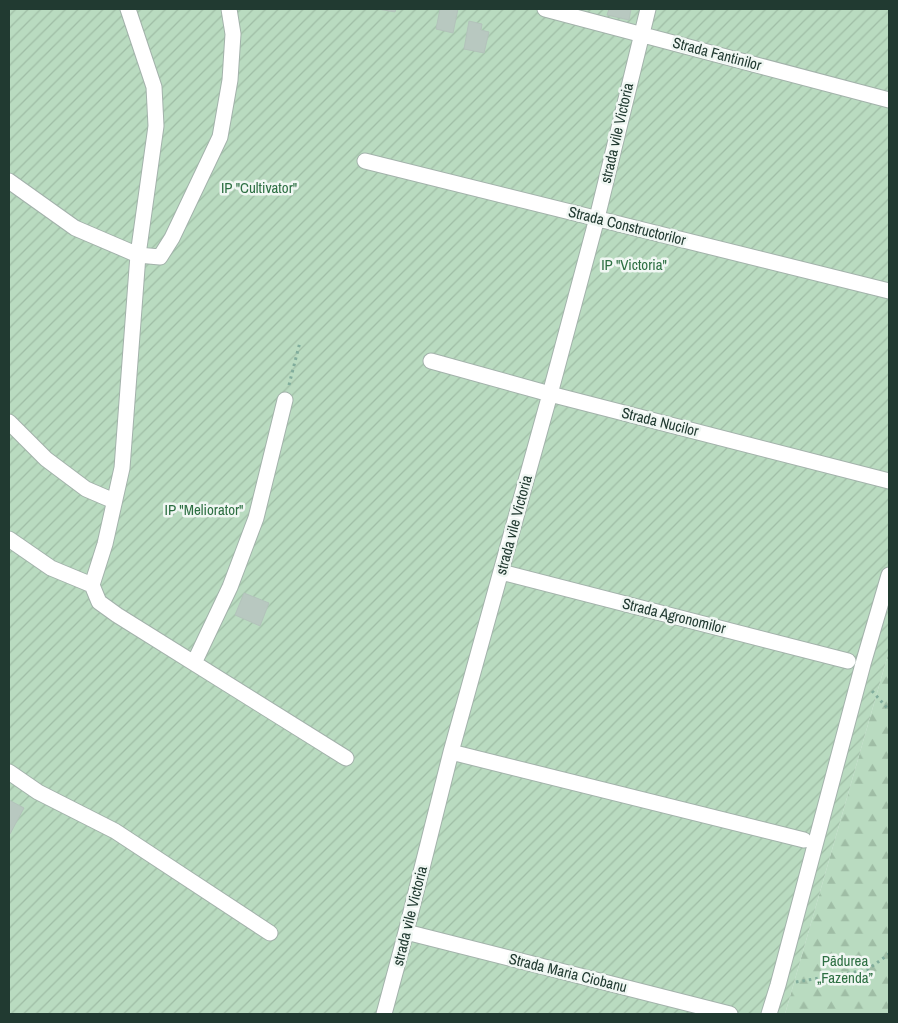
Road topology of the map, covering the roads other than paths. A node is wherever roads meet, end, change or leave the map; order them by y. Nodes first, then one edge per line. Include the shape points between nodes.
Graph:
1 (128, 9) edge
2 (229, 9) edge
3 (545, 9) edge
4 (648, 9) edge
5 (641, 34) junction
6 (889, 100) edge
7 (365, 161) dead end
8 (9, 181) edge
9 (597, 218) junction
10 (138, 255) junction
11 (889, 291) edge
12 (431, 361) dead end
13 (550, 394) junction
14 (284, 400) road end
15 (9, 422) edge
16 (889, 481) edge
17 (114, 501) junction
18 (9, 539) edge
19 (501, 572) junction
20 (889, 575) edge
21 (92, 585) junction
22 (848, 661) dead end
23 (194, 663) junction
24 (451, 752) junction
25 (346, 758) dead end
26 (9, 772) edge
27 (804, 840) dead end
28 (406, 932) junction
29 (270, 933) dead end
30 (384, 1014) edge
31 (730, 1014) edge
32 (769, 1014) edge

1 - 10 street via 154,87 156,126
2 - 10 street via 232,34 230,80 220,136 160,257
3 - 5 street, Strada Fantinilor
4 - 5 street, strada vile Victoria
5 - 6 street, Strada Fantinilor
5 - 9 street, strada vile Victoria
7 - 9 street, Strada Constructorilor
8 - 10 street via 75,228
9 - 11 street, Strada Constructorilor
9 - 13 street, strada vile Victoria
10 - 17 street via 122,468
12 - 13 street, Strada Nucilor
13 - 16 street, Strada Nucilor
13 - 19 street, strada vile Victoria
14 - 23 street via 256,518 230,587
15 - 17 street via 46,459 86,489
17 - 21 street
18 - 21 street via 51,568
19 - 22 street, Strada Agronomilor
19 - 24 street, strada vile Victoria
20 - 32 street
21 - 23 street via 99,602
23 - 25 street
24 - 27 street
24 - 28 street, strada vile Victoria
26 - 29 street via 38,792 115,830
28 - 30 street, strada vile Victoria
28 - 31 street, Strada Maria Ciobanu

